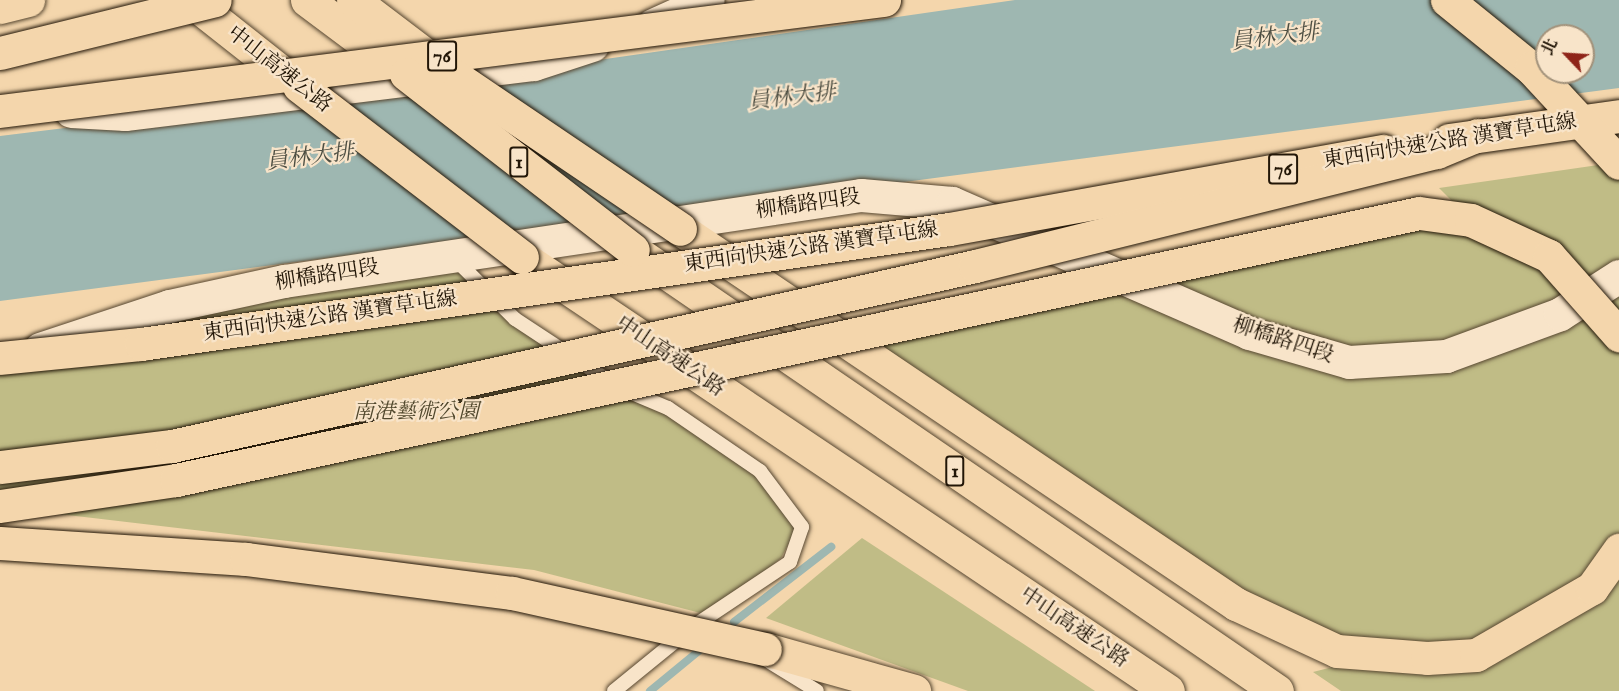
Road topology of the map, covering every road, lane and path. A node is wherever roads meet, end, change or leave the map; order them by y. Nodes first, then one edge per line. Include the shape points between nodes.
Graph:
1 (28, 0) edge
2 (190, 0) edge
3 (214, 0) edge
4 (307, 0) edge
5 (353, 0) edge
6 (708, 0) edge
7 (884, 0) edge
8 (1447, 0) edge
9 (0, 7) edge
10 (0, 53) edge
11 (0, 109) edge
12 (1619, 116) edge
13 (1478, 135) junction
14 (1619, 163) edge
15 (453, 257) junction
16 (1619, 276) edge
17 (1619, 335) edge
18 (0, 358) edge
19 (0, 366) edge
20 (0, 468) edge
21 (0, 506) edge
22 (0, 543) edge
23 (1619, 550) edge
24 (694, 626) junction
25 (614, 691) edge
26 (817, 691) edge
27 (914, 691) edge
28 (1168, 691) edge
29 (1277, 691) edge

1 - 9 highway
2 - 28 highway, 中山高速公路, bridge via 522,258
3 - 10 highway, bridge
4 - 29 highway, 1, bridge via 633,250
5 - 23 highway, bridge via 444,69 1236,604 1337,651 1427,658 1476,655 1592,588
6 - 11 main road via 670,20 534,64 125,114
7 - 11 highway, 76, bridge
8 - 14 highway, bridge via 1531,68
12 - 13 highway, 東西向快速公路 漢寶草屯線 / 76, bridge
13 - 18 highway, 東西向快速公路 漢寶草屯線 / 76, bridge via 937,230 141,344
13 - 20 highway, bridge via 1437,152 893,284 172,446
15 - 16 main road, 柳橋路四段 via 861,195 952,203 1249,333 1349,362 1446,356 1560,314
15 - 19 main road, 柳橋路四段 via 284,281 169,306
15 - 24 lane via 516,319 618,387 668,408 760,471 802,527 790,562
17 - 21 highway, bridge via 1549,256 1471,220 1419,213 188,477
22 - 27 highway, bridge via 246,559 512,593 765,649
24 - 25 lane
24 - 26 lane

